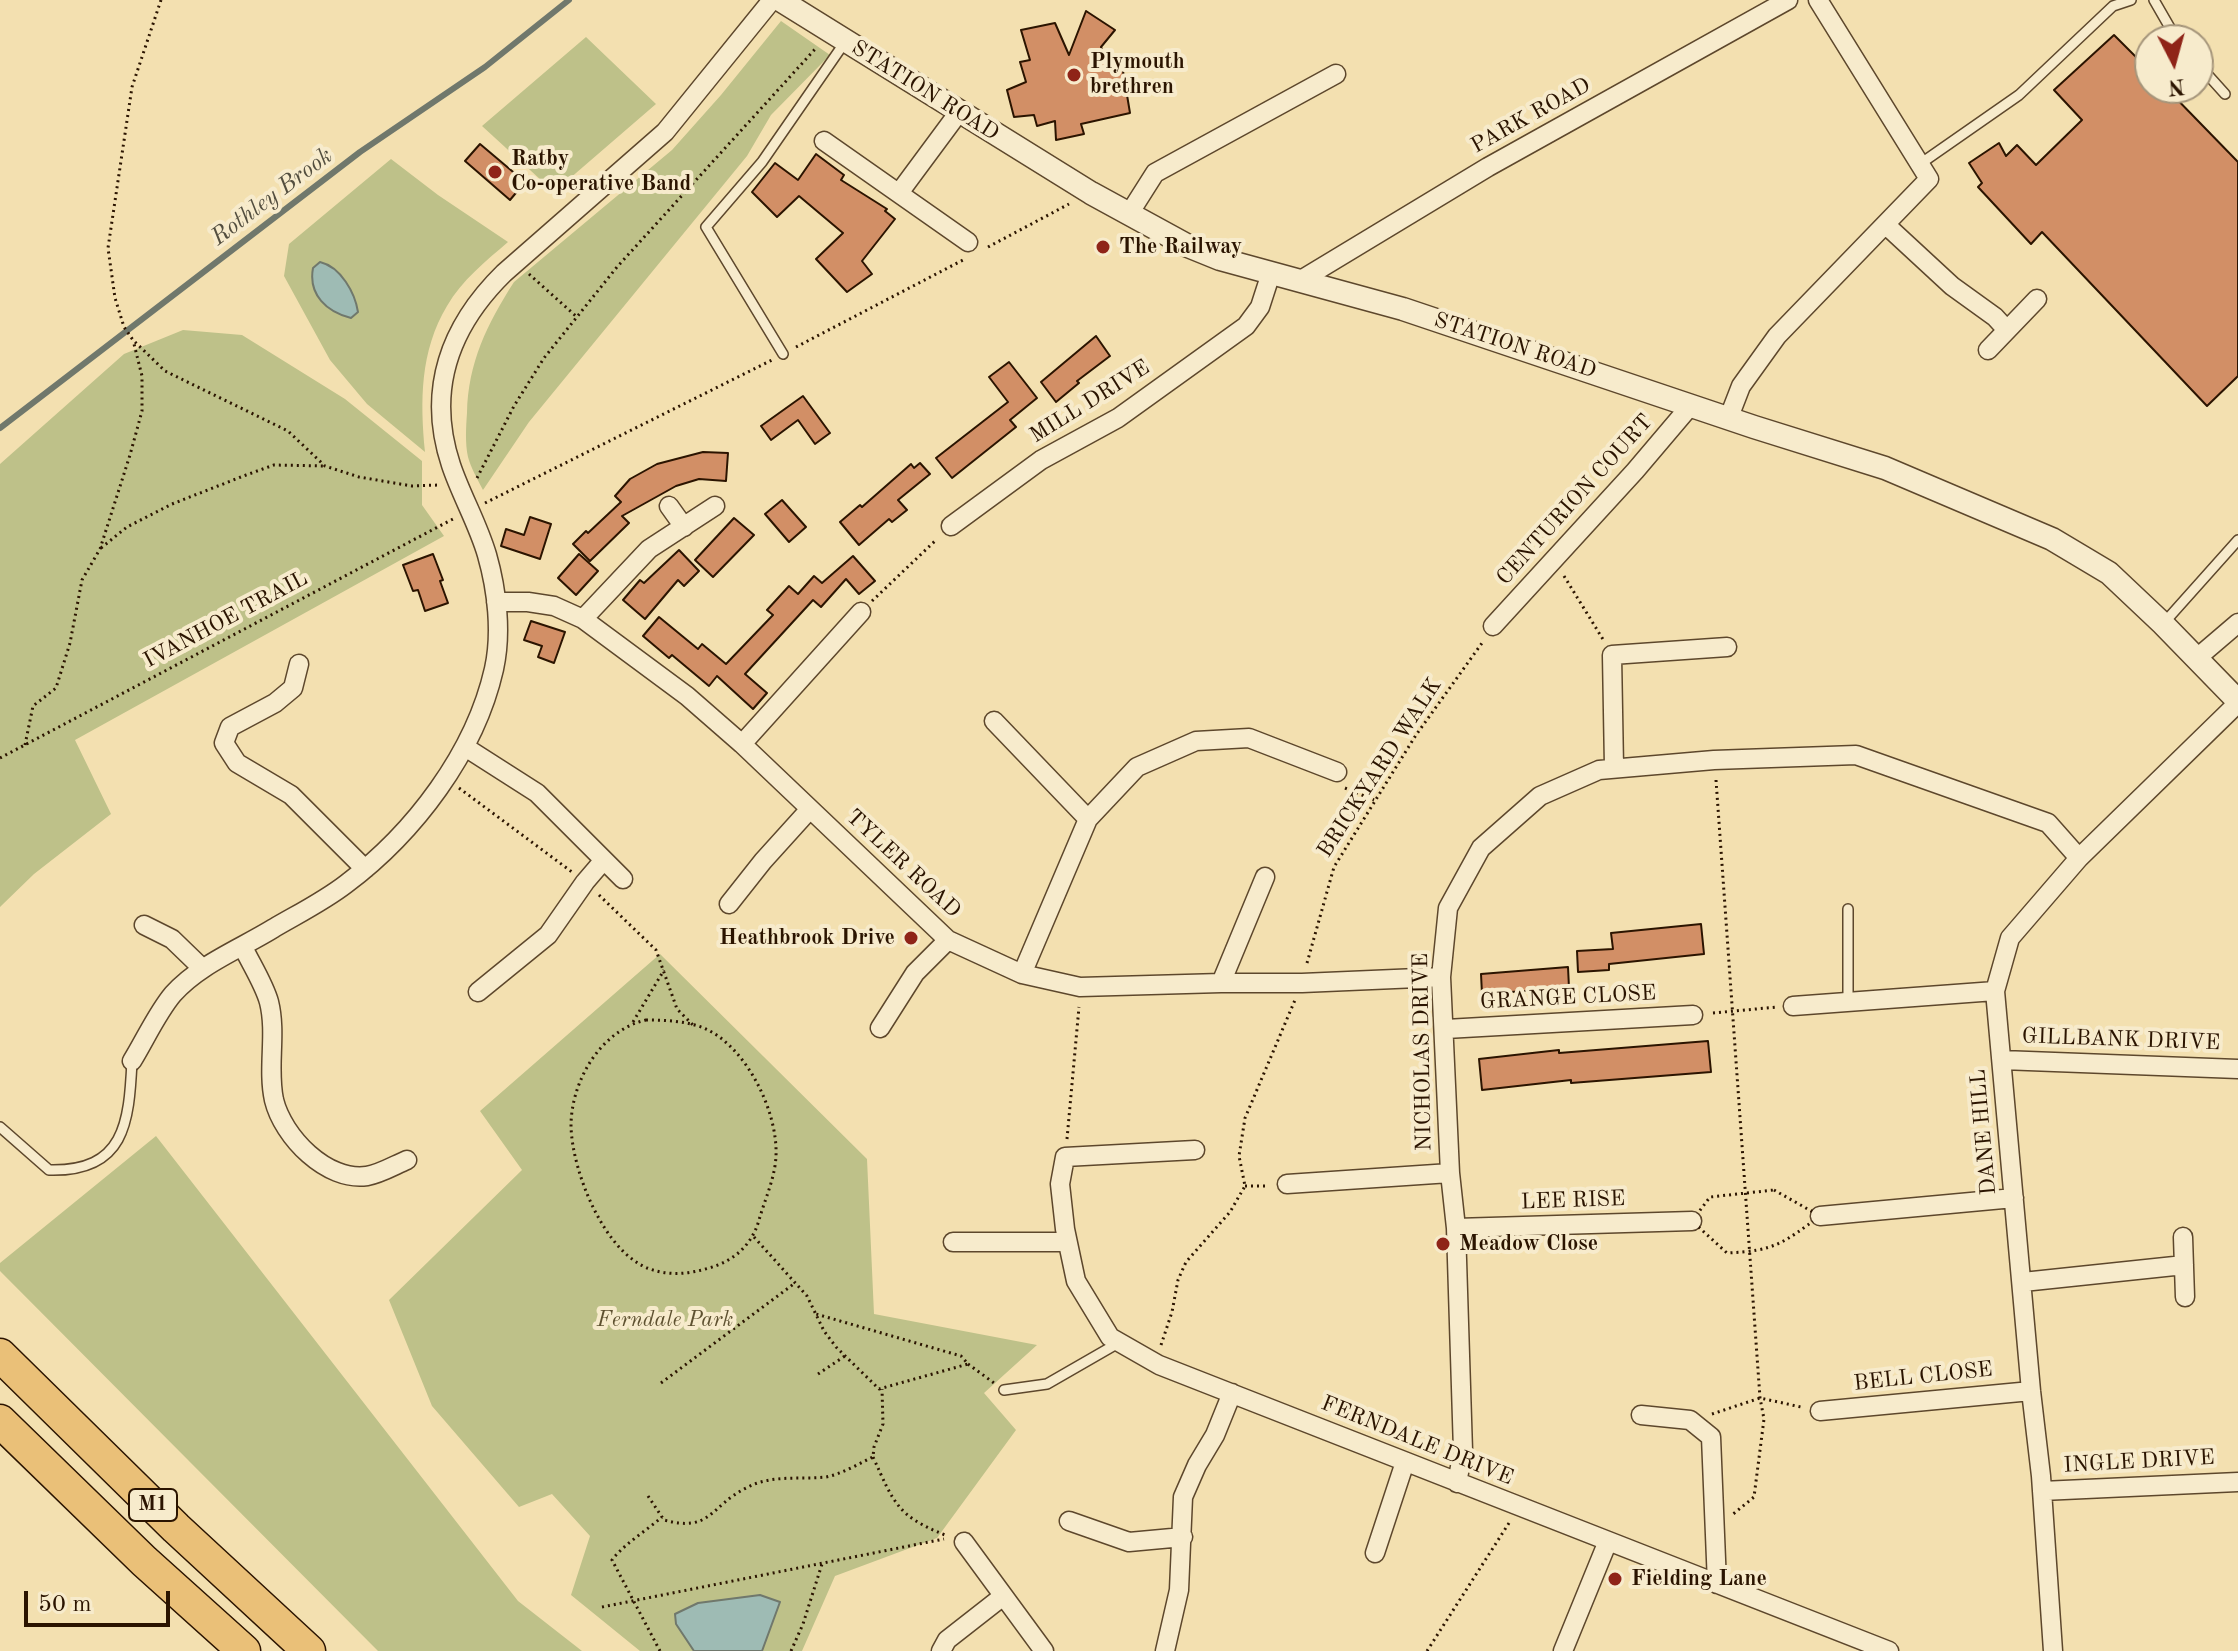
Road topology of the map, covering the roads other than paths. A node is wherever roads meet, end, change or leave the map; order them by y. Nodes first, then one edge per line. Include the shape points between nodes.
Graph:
1 (772, 0) edge
2 (780, 0) edge
3 (1788, 0) edge
4 (1818, 0) edge
5 (2131, 0) edge
6 (2154, 0) edge
7 (2168, 24) edge
8 (838, 37) junction
9 (1336, 74) dead end
10 (2214, 82) edge
11 (2225, 94) dead end
12 (959, 112) junction
13 (824, 141) dead end
14 (1920, 164) junction
15 (899, 193) junction
16 (1129, 214) junction
17 (1886, 225) junction
18 (968, 242) dead end
19 (1271, 273) junction
20 (1301, 280) junction
21 (2037, 299) dead end
22 (2006, 329) junction
23 (1988, 350) dead end
24 (783, 354) dead end
25 (1691, 405) junction
26 (1729, 417) junction
27 (669, 506) dead end
28 (715, 506) dead end
29 (951, 526) road end
30 (684, 527) junction
31 (2238, 540) edge
32 (496, 602) junction
33 (861, 612) road end
34 (583, 619) junction
35 (2238, 623) edge
36 (2163, 624) junction
37 (1493, 626) road end
38 (1727, 647) dead end
39 (2197, 658) junction
40 (299, 664) dead end
41 (2238, 702) edge
42 (994, 721) dead end
43 (742, 744) junction
44 (465, 747) junction
45 (1614, 767) junction
46 (1337, 772) road end
47 (810, 809) junction
48 (1088, 819) junction
49 (2079, 858) junction
50 (603, 861) junction
51 (365, 869) junction
52 (1265, 877) dead end
53 (623, 879) dead end
54 (729, 904) dead end
55 (1848, 909) dead end
56 (144, 925) dead end
57 (948, 940) junction
58 (243, 947) junction
59 (202, 968) junction
60 (1022, 974) junction
61 (1441, 977) junction
62 (1221, 983) junction
63 (1995, 991) junction
64 (478, 992) dead end
65 (1848, 1002) junction
66 (1793, 1006) road end
67 (1693, 1015) road end
68 (880, 1028) dead end
69 (1446, 1029) junction
70 (2002, 1060) junction
71 (132, 1061) joint
72 (2238, 1069) edge
73 (0, 1127) edge
74 (1195, 1150) dead end
75 (407, 1160) dead end
76 (1450, 1173) junction
77 (1287, 1184) road end
78 (2014, 1198) junction
79 (1820, 1216) road end
80 (1692, 1221) road end
81 (1456, 1228) junction
82 (2183, 1237) dead end
83 (953, 1242) dead end
84 (1067, 1242) junction
85 (2184, 1265) junction
86 (2023, 1282) junction
87 (2185, 1297) dead end
88 (1120, 1342) junction
89 (0, 1355) edge
90 (1004, 1390) road end
91 (2031, 1391) junction
92 (1232, 1393) junction
93 (1820, 1411) road end
94 (1641, 1415) dead end
95 (0, 1421) edge
96 (1405, 1462) junction
97 (2238, 1482) edge
98 (1457, 1483) junction
99 (2042, 1491) junction
100 (1069, 1521) dead end
101 (1183, 1537) junction
102 (1608, 1541) junction
103 (964, 1542) dead end
104 (1375, 1553) dead end
105 (1717, 1584) junction
106 (1002, 1597) junction
107 (244, 1651) edge
108 (309, 1651) edge
109 (941, 1651) edge
110 (1044, 1651) edge
111 (1166, 1651) edge
112 (1563, 1651) edge
113 (1889, 1651) edge
114 (2053, 1651) edge

1 - 32 street via 665,132 516,261 465,317 445,372 444,434 487,554
2 - 8 street, STATION ROAD
3 - 20 street, PARK ROAD via 1488,167
4 - 14 street
5 - 14 lane via 2113,6 2019,95
6 - 7 lane
8 - 12 street, STATION ROAD
8 - 24 lane via 762,162 706,227
9 - 16 street via 1155,173
10 - 11 lane
12 - 15 street
12 - 16 street, STATION ROAD
13 - 15 street
14 - 17 street via 1929,179
15 - 18 street
16 - 19 street, STATION ROAD via 1188,246
17 - 22 street
17 - 26 street via 1777,336 1741,386
19 - 20 street, STATION ROAD
19 - 29 street, MILL DRIVE via 1260,307 1246,326 1118,418 1041,460
20 - 25 street, STATION ROAD
21 - 22 street
22 - 23 street
25 - 26 street, STATION ROAD
25 - 37 street, CENTURION COURT
26 - 36 street, STATION ROAD via 1885,468 2052,539 2109,573
27 - 30 street
28 - 30 street
30 - 34 street via 649,549
31 - 36 lane
32 - 34 street, TYLER ROAD via 554,606
32 - 44 street via 494,668
33 - 43 street
34 - 43 street, TYLER ROAD
35 - 39 street
36 - 39 street, STATION ROAD
38 - 45 street via 1612,655
39 - 41 street, STATION ROAD
40 - 51 street via 293,688 230,727 224,743 237,763 291,795
41 - 49 street, DANE HILL
42 - 48 street
43 - 47 street, TYLER ROAD
44 - 50 street via 537,793
44 - 51 street via 420,811
45 - 49 street, NICHOLAS DRIVE via 1856,755 2048,823
45 - 61 street, NICHOLAS DRIVE via 1540,796 1481,848 1448,908
46 - 48 street via 1249,738 1196,741 1137,767
47 - 54 street
47 - 57 street, TYLER ROAD
48 - 60 street
49 - 63 street, DANE HILL via 2010,938
50 - 53 street
50 - 64 street via 548,935
51 - 58 street
52 - 62 street
55 - 65 lane
56 - 59 street via 172,939
57 - 60 street, TYLER ROAD
57 - 68 street via 915,973
58 - 59 street
58 - 75 street via 269,1002 275,1103 304,1151 332,1171 367,1176
59 - 71 street via 172,995
60 - 62 street, TYLER ROAD via 1080,987
61 - 62 street, TYLER ROAD
61 - 69 street, NICHOLAS DRIVE
63 - 65 street
63 - 70 street, DANE HILL
65 - 66 street
67 - 69 street, GRANGE CLOSE
69 - 76 street, NICHOLAS DRIVE
70 - 72 street, GILLBANK DRIVE
70 - 78 street, DANE HILL
71 - 73 lane via 126,1121 104,1158 88,1167 49,1170
74 - 84 street, FERNDALE DRIVE via 1065,1157 1060,1184
76 - 77 street
76 - 81 street, NICHOLAS DRIVE
78 - 79 street
78 - 86 street, DANE HILL
80 - 81 street, LEE RISE
81 - 98 street, NICHOLAS DRIVE via 1463,1451
82 - 85 street
83 - 84 street
84 - 88 street, FERNDALE DRIVE via 1076,1281 1110,1337
85 - 86 street
85 - 87 street
86 - 91 street, DANE HILL
88 - 90 lane via 1047,1384
88 - 92 street, FERNDALE DRIVE via 1154,1362
89 - 108 highway, M1
91 - 93 street, BELL CLOSE
91 - 99 street, DANE HILL
92 - 96 street, FERNDALE DRIVE
92 - 101 street via 1183,1497
94 - 105 street via 1690,1420 1711,1437
95 - 107 highway, M1
96 - 98 street, FERNDALE DRIVE
96 - 104 street
97 - 99 street, INGLE DRIVE
98 - 102 street, FERNDALE DRIVE
99 - 114 street, DANE HILL
100 - 101 street via 1129,1542
101 - 111 street
102 - 105 street, FERNDALE DRIVE
102 - 112 street
103 - 106 street
105 - 113 street, FERNDALE DRIVE
106 - 109 street via 947,1640
106 - 110 street

